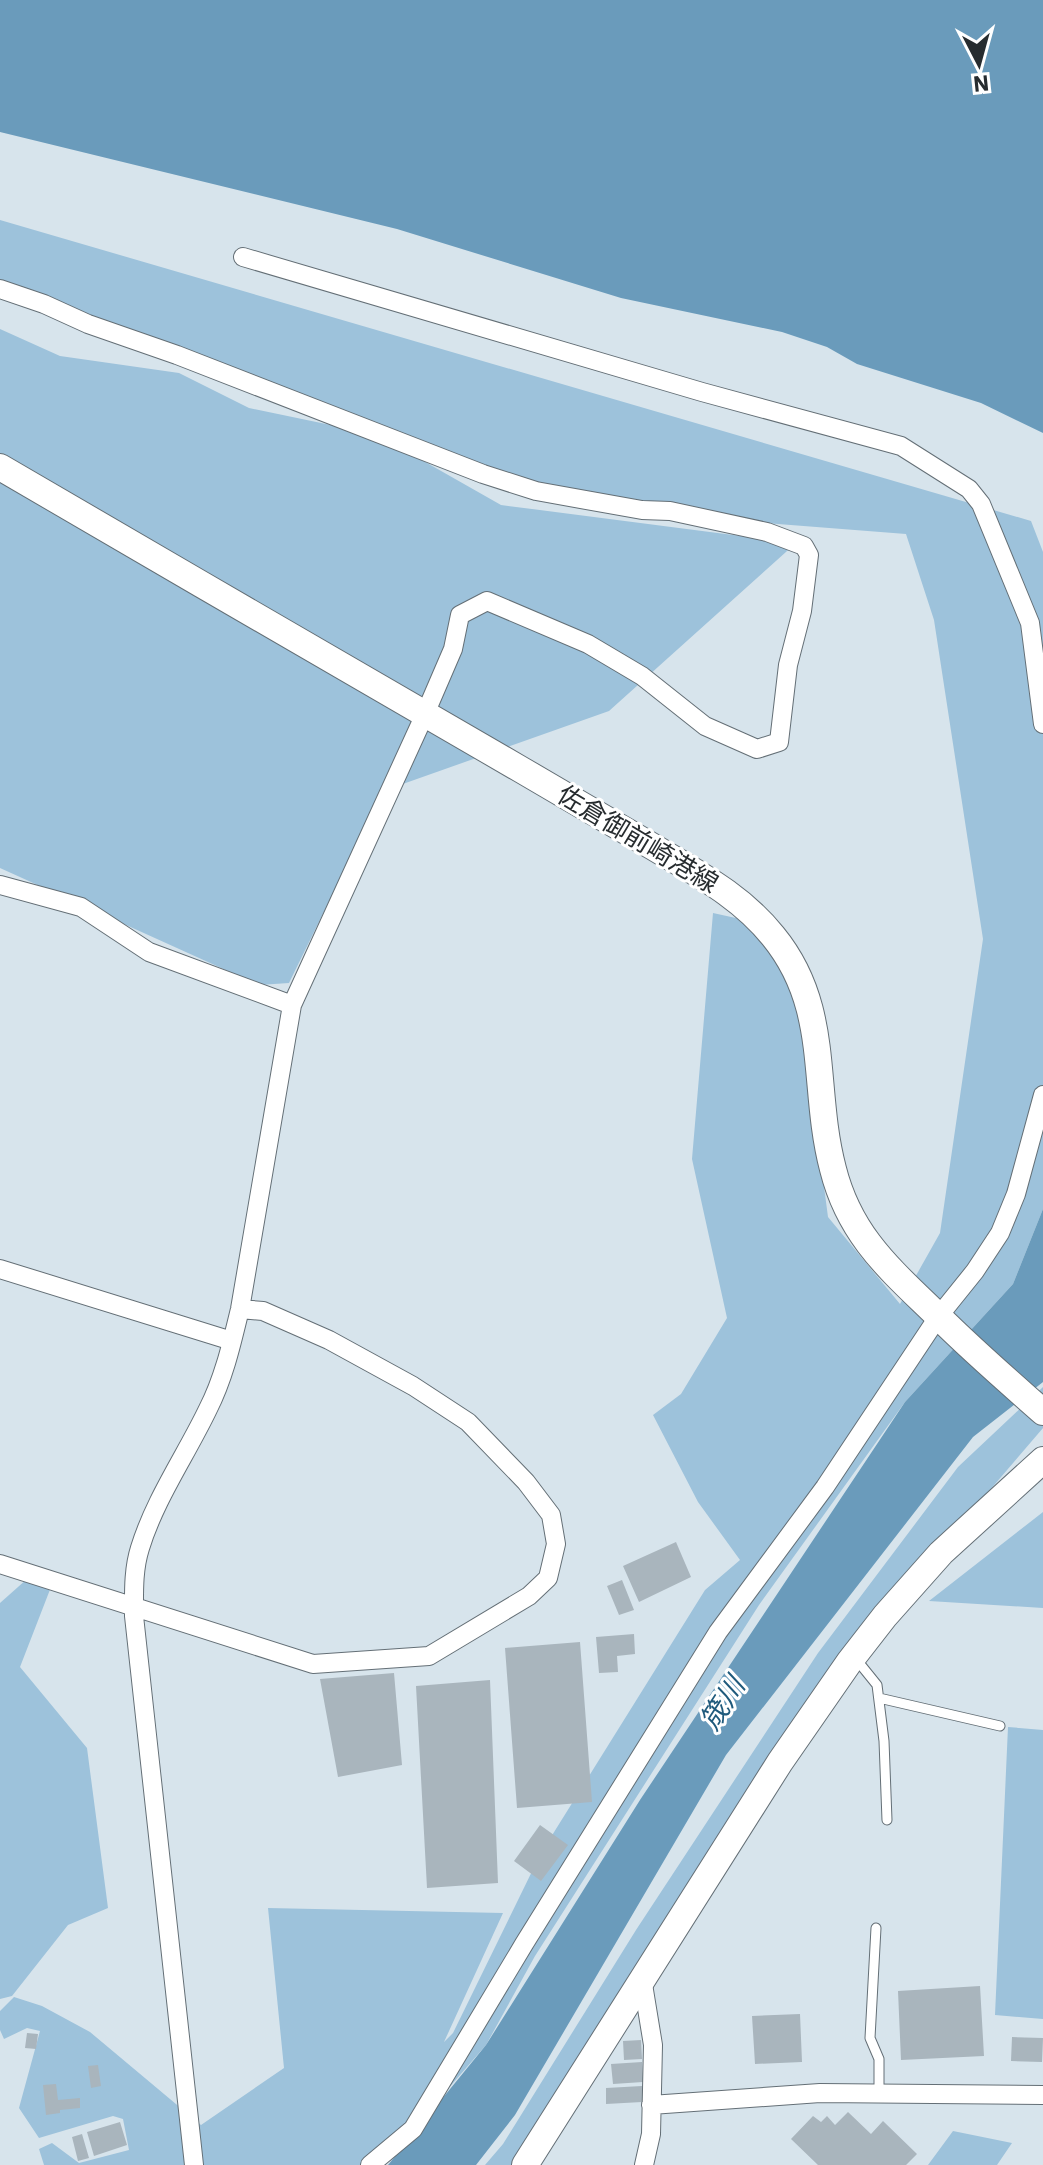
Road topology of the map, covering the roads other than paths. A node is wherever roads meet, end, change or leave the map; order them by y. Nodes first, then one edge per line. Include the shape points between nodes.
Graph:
1 (243, 257) dead end
2 (0, 289) edge
3 (0, 467) edge
4 (425, 714) junction
5 (1043, 724) edge
6 (0, 885) edge
7 (292, 1005) junction
8 (1043, 1095) edge
9 (0, 1269) edge
10 (240, 1309) junction
11 (941, 1319) junction
12 (232, 1341) junction
13 (1043, 1412) edge
14 (1043, 1460) edge
15 (0, 1564) edge
16 (134, 1606) junction
17 (854, 1656) junction
18 (879, 1698) junction
19 (1000, 1726) dead end
20 (887, 1820) dead end
21 (876, 1928) dead end
22 (642, 1978) junction
23 (879, 2095) junction
24 (1043, 2095) edge
25 (651, 2105) junction
26 (194, 2165) edge
27 (370, 2165) edge
28 (525, 2165) edge
29 (644, 2165) edge

1 - 5 street via 901,446 969,489 981,504 1030,623
2 - 4 street via 483,474 536,491 767,532 804,546 809,555 779,742 757,749 705,726 642,676 588,644 487,601 460,615 453,649
3 - 4 main road, 佐倉御前崎港線
4 - 7 street
4 - 11 main road, 佐倉御前崎港線 via 723,889 773,936 794,965 815,1023 826,1136 848,1209 867,1244
6 - 7 street via 81,907 149,952
7 - 10 street
8 - 11 street via 1000,1233
9 - 12 street
10 - 12 street
10 - 16 street via 263,1311 329,1340 468,1422 551,1515 556,1544 548,1578 529,1596 429,1656 413,1659 313,1664
11 - 13 main road, 佐倉御前崎港線
11 - 27 street via 718,1632 413,2129
12 - 16 street via 210,1406 139,1550
14 - 17 main road via 941,1553
15 - 16 street
16 - 26 street
17 - 18 lane via 877,1685
17 - 22 main road
18 - 19 lane
18 - 20 lane
21 - 23 lane via 870,2038 879,2059
22 - 25 street via 653,2045
22 - 28 main road
23 - 24 street
23 - 25 street via 820,2093
25 - 29 street

